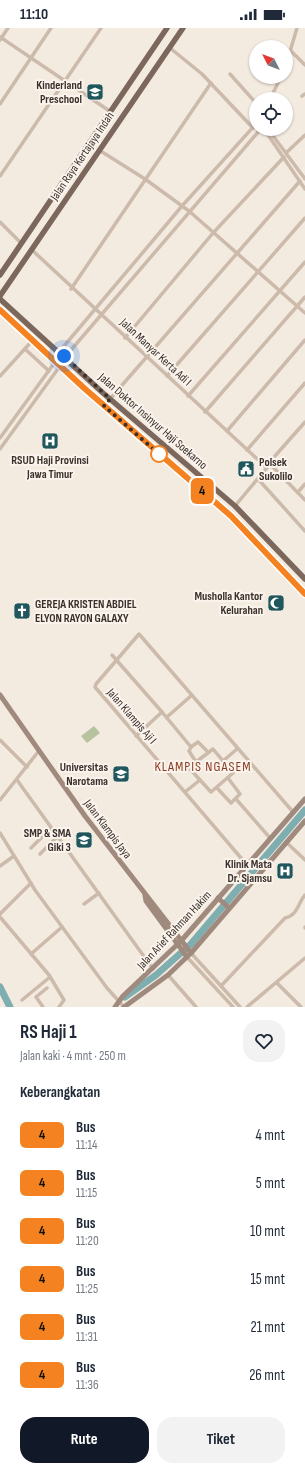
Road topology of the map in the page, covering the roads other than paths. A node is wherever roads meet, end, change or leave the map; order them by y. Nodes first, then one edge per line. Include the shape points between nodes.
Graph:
1 (8, 28) edge
2 (51, 28) edge
3 (101, 28) edge
4 (167, 28) edge
5 (183, 28) edge
6 (297, 28) edge
7 (0, 38) edge
8 (293, 43) edge
9 (170, 48) junction
10 (293, 53) edge
11 (30, 58) junction
12 (305, 65) edge
13 (230, 74) dead end
14 (64, 81) junction
15 (211, 83) junction
16 (249, 95) edge
17 (0, 104) edge
18 (111, 112) junction
19 (249, 124) edge
20 (249, 133) edge
21 (274, 136) edge
22 (305, 136) edge
23 (90, 144) junction
24 (99, 150) junction
25 (287, 152) junction
26 (284, 157) junction
27 (0, 176) edge
28 (145, 179) junction
29 (305, 179) edge
30 (300, 181) junction
31 (305, 189) edge
32 (186, 209) junction
33 (305, 218) edge
34 (0, 222) edge
35 (213, 232) junction
36 (21, 243) junction
37 (32, 250) junction
38 (236, 253) junction
39 (305, 262) edge
40 (258, 272) junction
41 (0, 275) edge
42 (71, 289) junction
43 (279, 291) junction
44 (0, 296) edge
45 (305, 296) edge
46 (0, 299) edge
47 (296, 306) junction
48 (95, 309) junction
49 (0, 310) edge
50 (100, 313) junction
51 (305, 313) edge
52 (125, 338) junction
53 (305, 340) edge
54 (32, 341) junction
55 (25, 348) junction
56 (62, 354) junction
57 (146, 357) junction
58 (57, 364) junction
59 (49, 371) junction
60 (0, 376) edge
61 (167, 376) junction
62 (305, 383) edge
63 (188, 396) junction
64 (108, 397) junction
65 (102, 404) junction
66 (205, 412) junction
67 (305, 422) edge
68 (10, 430) junction
69 (227, 431) junction
70 (2, 440) edge
71 (0, 449) edge
72 (247, 450) junction
73 (275, 456) dead end
74 (267, 468) junction
75 (258, 479) junction
76 (305, 484) edge
77 (298, 492) junction
78 (305, 500) edge
79 (235, 506) junction
80 (305, 532) edge
81 (273, 545) junction
82 (266, 552) junction
83 (280, 552) junction
84 (272, 559) junction
85 (305, 579) edge
86 (305, 594) edge
87 (112, 655) dead end
88 (116, 659) junction
89 (192, 694) junction
90 (0, 695) edge
91 (162, 712) junction
92 (167, 716) junction
93 (136, 736) junction
94 (0, 740) edge
95 (191, 747) junction
96 (237, 749) junction
97 (38, 752) junction
98 (208, 752) junction
99 (223, 761) junction
100 (196, 762) junction
101 (27, 767) junction
102 (228, 778) junction
103 (17, 780) junction
104 (200, 780) junction
105 (216, 788) junction
106 (185, 792) junction
107 (236, 799) junction
108 (305, 799) edge
109 (0, 800) edge
110 (293, 812) junction
111 (305, 821) edge
112 (51, 828) junction
113 (0, 833) edge
114 (57, 837) junction
115 (270, 838) junction
116 (286, 842) junction
117 (31, 848) dead end
118 (40, 854) dead end
119 (14, 856) junction
120 (305, 860) edge
121 (247, 865) junction
122 (0, 866) edge
123 (31, 883) junction
124 (99, 893) junction
125 (305, 895) edge
126 (219, 899) junction
127 (84, 904) dead end
128 (227, 906) junction
129 (0, 915) edge
130 (62, 927) junction
131 (180, 944) junction
132 (31, 954) junction
133 (188, 954) junction
134 (305, 958) edge
135 (200, 962) junction
136 (196, 967) junction
137 (153, 969) junction
138 (168, 975) junction
139 (50, 977) junction
140 (277, 983) junction
141 (221, 986) junction
142 (47, 988) dead end
143 (123, 996) junction
144 (22, 1000) dead end
145 (119, 1001) junction
146 (127, 1006) edge
147 (43, 1007) edge
148 (59, 1007) edge
149 (115, 1007) edge
150 (196, 1007) edge
151 (233, 1007) edge
152 (240, 1007) edge
153 (248, 1007) edge
154 (301, 1007) edge

1 - 7 street
2 - 11 street
3 - 14 street
4 - 18 main road, Jalan Raya Kertajaya Indah
5 - 9 main road, Jalan Raya Kertajaya Indah
6 - 8 street
7 - 11 street
9 - 15 street
9 - 24 main road, Jalan Raya Kertajaya Indah
10 - 12 street
11 - 14 street
11 - 17 street
13 - 16 street
14 - 18 street
14 - 27 street
15 - 19 street
15 - 28 street
18 - 23 main road, Jalan Raya Kertajaya Indah
20 - 32 street
21 - 25 street
22 - 25 street
23 - 24 main road
23 - 36 main road, Jalan Raya Kertajaya Indah
24 - 28 street
24 - 37 main road, Jalan Raya Kertajaya Indah
25 - 29 street
26 - 30 street
26 - 32 street via 266,132 259,131
26 - 35 street
28 - 32 street
28 - 42 street
30 - 31 street
30 - 38 street
32 - 35 street
32 - 48 street
32 - 50 street
33 - 40 street
34 - 36 street
35 - 38 street
35 - 52 street
36 - 41 main road, Jalan Raya Kertajaya Indah
37 - 42 street, Jalan Manyar Kerta Adi I
37 - 44 main road, Jalan Raya Kertajaya Indah
38 - 40 street
38 - 57 street
39 - 43 street
40 - 43 street
40 - 61 street
42 - 48 street, Jalan Manyar Kerta Adi I
43 - 47 street
43 - 63 street
45 - 47 street
46 - 56 main road, Jalan Doktor Insinyur Haji Soekarno
47 - 51 street
47 - 66 street
48 - 50 street, Jalan Manyar Kerta Adi I
48 - 56 street
49 - 54 main road, Jalan Doktor Insinyur Haji Soekarno
50 - 52 street, Jalan Manyar Kerta Adi I
50 - 56 street
52 - 57 street, Jalan Manyar Kerta Adi I
53 - 69 street
54 - 55 street
54 - 58 main road, Jalan Doktor Insinyur Haji Soekarno
55 - 59 street
55 - 60 street
56 - 64 main road, Jalan Doktor Insinyur Haji Soekarno
57 - 61 street, Jalan Manyar Kerta Adi I
57 - 64 street
58 - 59 street
58 - 65 main road, Jalan Doktor Insinyur Haji Soekarno
58 - 68 street
59 - 68 street
61 - 63 street, Jalan Manyar Kerta Adi I
62 - 72 street
63 - 66 street, Jalan Manyar Kerta Adi I
64 - 65 street
64 - 79 main road, Jalan Doktor Insinyur Haji Soekarno
65 - 82 main road, Jalan Doktor Insinyur Haji Soekarno via 231,516
66 - 69 street, Jalan Manyar Kerta Adi I
67 - 73 street
68 - 70 street
68 - 70 street
69 - 72 street, Jalan Manyar Kerta Adi I
70 - 71 street
72 - 74 street, Jalan Manyar Kerta Adi I
74 - 75 street
74 - 77 street, Jalan Manyar Kerta Adi I via 272,465
75 - 79 street
75 - 80 street
76 - 77 street
77 - 78 street
79 - 81 main road, Jalan Doktor Insinyur Haji Soekarno
81 - 82 street via 271,552
81 - 83 main road, Jalan Doktor Insinyur Haji Soekarno
82 - 84 main road, Jalan Doktor Insinyur Haji Soekarno
83 - 84 street
83 - 85 main road, Jalan Doktor Insinyur Haji Soekarno
84 - 86 main road, Jalan Doktor Insinyur Haji Soekarno
87 - 88 street
88 - 89 street, Jalan Klampis Aji I via 139,634
88 - 91 street
88 - 93 street, Jalan Klampis Aji I via 95,687
89 - 92 street
89 - 96 street
90 - 97 street, Jalan Klampis Jaya
91 - 92 street
91 - 93 street
92 - 95 street
93 - 106 street, Jalan Klampis Aji I
94 - 101 street
95 - 98 street via 198,742
95 - 100 street via 189,751
96 - 99 street
96 - 110 street
97 - 101 street
97 - 131 street, Jalan Klampis Jaya
98 - 99 street via 213,749
98 - 100 street
99 - 102 street via 233,772
100 - 104 street via 190,769
101 - 103 street
102 - 105 street
102 - 107 street via 240,794
103 - 109 street
103 - 112 street
104 - 105 street via 211,792
104 - 106 street
105 - 107 street via 228,802
106 - 121 street, Jalan Klampis Aji I
107 - 115 street
108 - 110 street, Jalan Arief Rahman Hakim
110 - 115 street, Jalan Arief Rahman Hakim
111 - 116 street, Jalan Arief Rahman Hakim
112 - 114 street
112 - 117 street
113 - 119 street
114 - 118 street
114 - 124 street
115 - 121 street, Jalan Arief Rahman Hakim
116 - 120 street
116 - 128 street, Jalan Arief Rahman Hakim
119 - 122 street
119 - 123 street
121 - 126 street, Jalan Arief Rahman Hakim
123 - 129 street
123 - 130 street
124 - 127 street
124 - 137 street
125 - 141 street via 301,905 290,917 285,918
126 - 128 street
126 - 131 street, Jalan Arief Rahman Hakim
128 - 133 street, Jalan Arief Rahman Hakim
129 - 132 street
130 - 132 street
130 - 145 street
131 - 133 street, Jalan Klampis Jaya
131 - 137 street, Jalan Arief Rahman Hakim
132 - 139 street
133 - 135 street
133 - 136 street
133 - 138 street, Jalan Arief Rahman Hakim
134 - 140 street
135 - 136 street
135 - 141 street
136 - 151 street
137 - 143 street, Jalan Arief Rahman Hakim
138 - 146 street, Jalan Arief Rahman Hakim
138 - 150 street
139 - 144 street
139 - 148 street via 64,1000
140 - 153 street
140 - 154 street
141 - 152 street
142 - 147 street via 36,997
143 - 145 street, Jalan Arief Rahman Hakim
143 - 146 street
145 - 146 street
145 - 149 street, Jalan Arief Rahman Hakim

